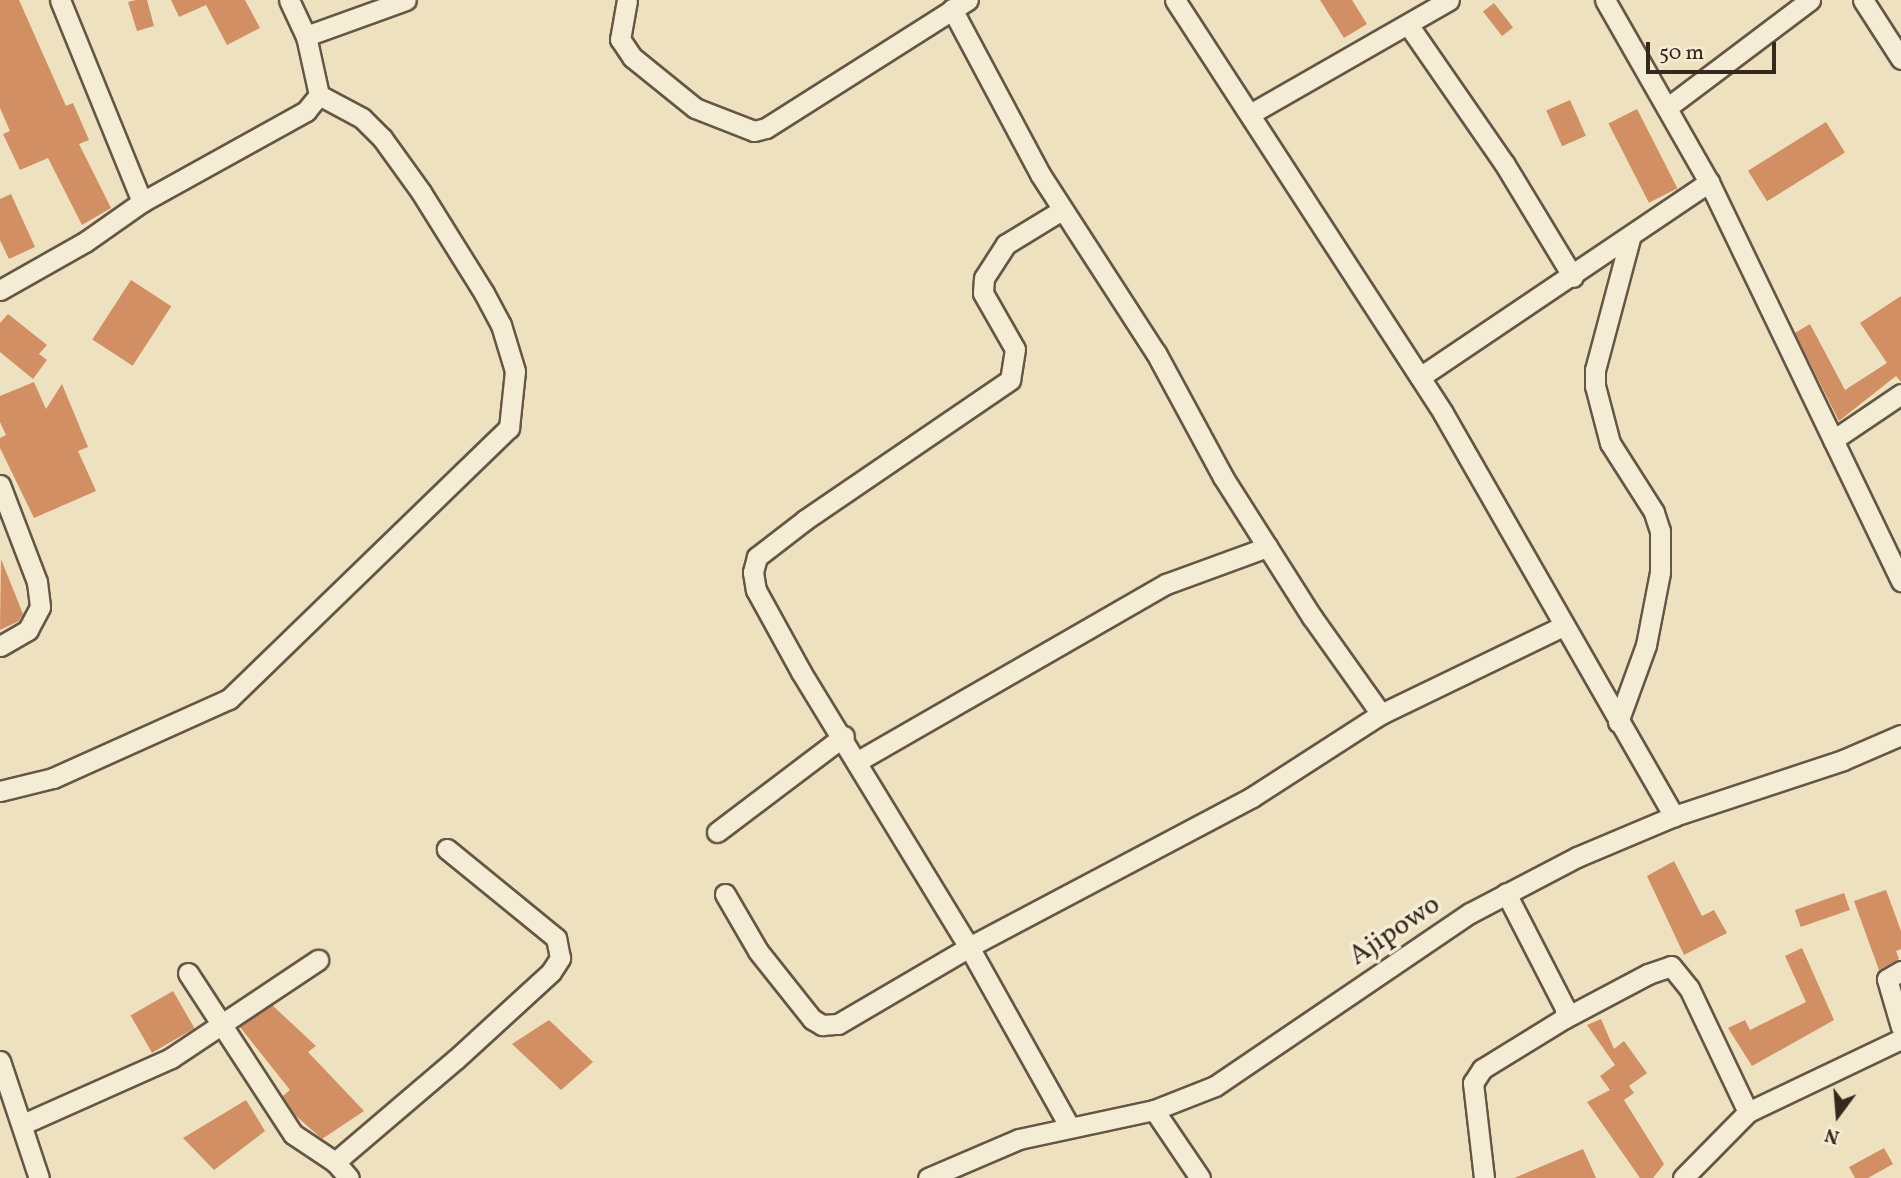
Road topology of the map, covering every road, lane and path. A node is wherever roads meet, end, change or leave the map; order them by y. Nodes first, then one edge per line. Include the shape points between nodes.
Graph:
1 (60, 0) edge
2 (289, 0) edge
3 (406, 0) edge
4 (627, 0) edge
5 (1175, 0) edge
6 (1449, 0) edge
7 (1605, 0) edge
8 (1810, 0) edge
9 (1863, 0) edge
10 (960, 5) edge
11 (1409, 26) junction
12 (306, 36) junction
13 (1901, 59) edge
14 (319, 94) junction
15 (1668, 107) junction
16 (1250, 114) junction
17 (1709, 182) junction
18 (142, 202) junction
19 (1062, 210) junction
20 (1630, 238) junction
21 (1573, 277) junction
22 (0, 290) edge
23 (1420, 377) junction
24 (1901, 394) edge
25 (1833, 440) junction
26 (0, 485) edge
27 (1267, 547) junction
28 (1901, 581) edge
29 (1563, 626) junction
30 (0, 646) edge
31 (1381, 714) junction
32 (1618, 722) junction
33 (1901, 735) edge
34 (844, 736) junction
35 (858, 761) junction
36 (0, 790) edge
37 (1674, 816) junction
38 (717, 832) dead end
39 (447, 849) dead end
40 (1506, 893) junction
41 (725, 894) dead end
42 (969, 947) junction
43 (318, 960) dead end
44 (1901, 971) edge
45 (188, 973) dead end
46 (1565, 1018) junction
47 (1901, 1027) edge
48 (222, 1028) junction
49 (1901, 1040) edge
50 (0, 1061) edge
51 (1154, 1110) junction
52 (1748, 1112) junction
53 (23, 1124) junction
54 (1069, 1126) junction
55 (335, 1162) junction
56 (39, 1178) edge
57 (349, 1178) edge
58 (928, 1178) edge
59 (1200, 1178) edge
60 (1484, 1178) edge
61 (1683, 1178) edge

1 - 18 street
2 - 12 street
3 - 12 street
4 - 10 street via 620,39 632,57 695,108 754,131 766,128
5 - 16 street
6 - 11 street
7 - 15 street
8 - 15 street
9 - 13 street
10 - 19 street
11 - 16 street
11 - 21 street via 1504,163
12 - 14 street
14 - 18 street via 306,111
14 - 36 street via 362,118 382,138 484,293 501,325 515,371 509,428 229,699 54,778
15 - 17 street
16 - 23 street
17 - 20 street
17 - 25 street
18 - 22 street via 85,242
19 - 27 street via 1156,353 1199,436
19 - 34 street via 1006,244 984,278 983,293 1012,339 1015,370 1010,380 908,447 757,557 756,590
20 - 21 street
20 - 32 street via 1595,370 1595,387 1610,443 1654,512 1660,531 1660,572 1646,645
21 - 23 street
23 - 29 street
24 - 25 street
25 - 28 street
26 - 30 street via 37,582 40,607 28,631
27 - 31 street
27 - 35 street via 1166,584
29 - 31 street
29 - 32 street
31 - 42 street via 1252,797
32 - 37 street
33 - 37 street, Ajipowo via 1818,769
34 - 35 street
34 - 38 street
35 - 42 street
37 - 40 street, Ajipowo
39 - 55 street via 556,938 560,958 551,972 464,1051
40 - 46 street via 1565,1008
40 - 51 street, Ajipowo via 1214,1086
41 - 42 street via 758,951 812,1019 822,1025 838,1024
42 - 54 street
43 - 48 street
44 - 47 street via 1887,979
45 - 48 street
46 - 52 street via 1647,974 1671,967 1689,988
46 - 60 street via 1482,1069 1473,1083
48 - 53 street via 171,1058
48 - 55 street via 293,1135
49 - 52 street
50 - 53 street
51 - 54 street, Ajipowo
51 - 59 street
52 - 61 street
53 - 56 street
54 - 58 street, Ajipowo via 1019,1139
55 - 57 street

